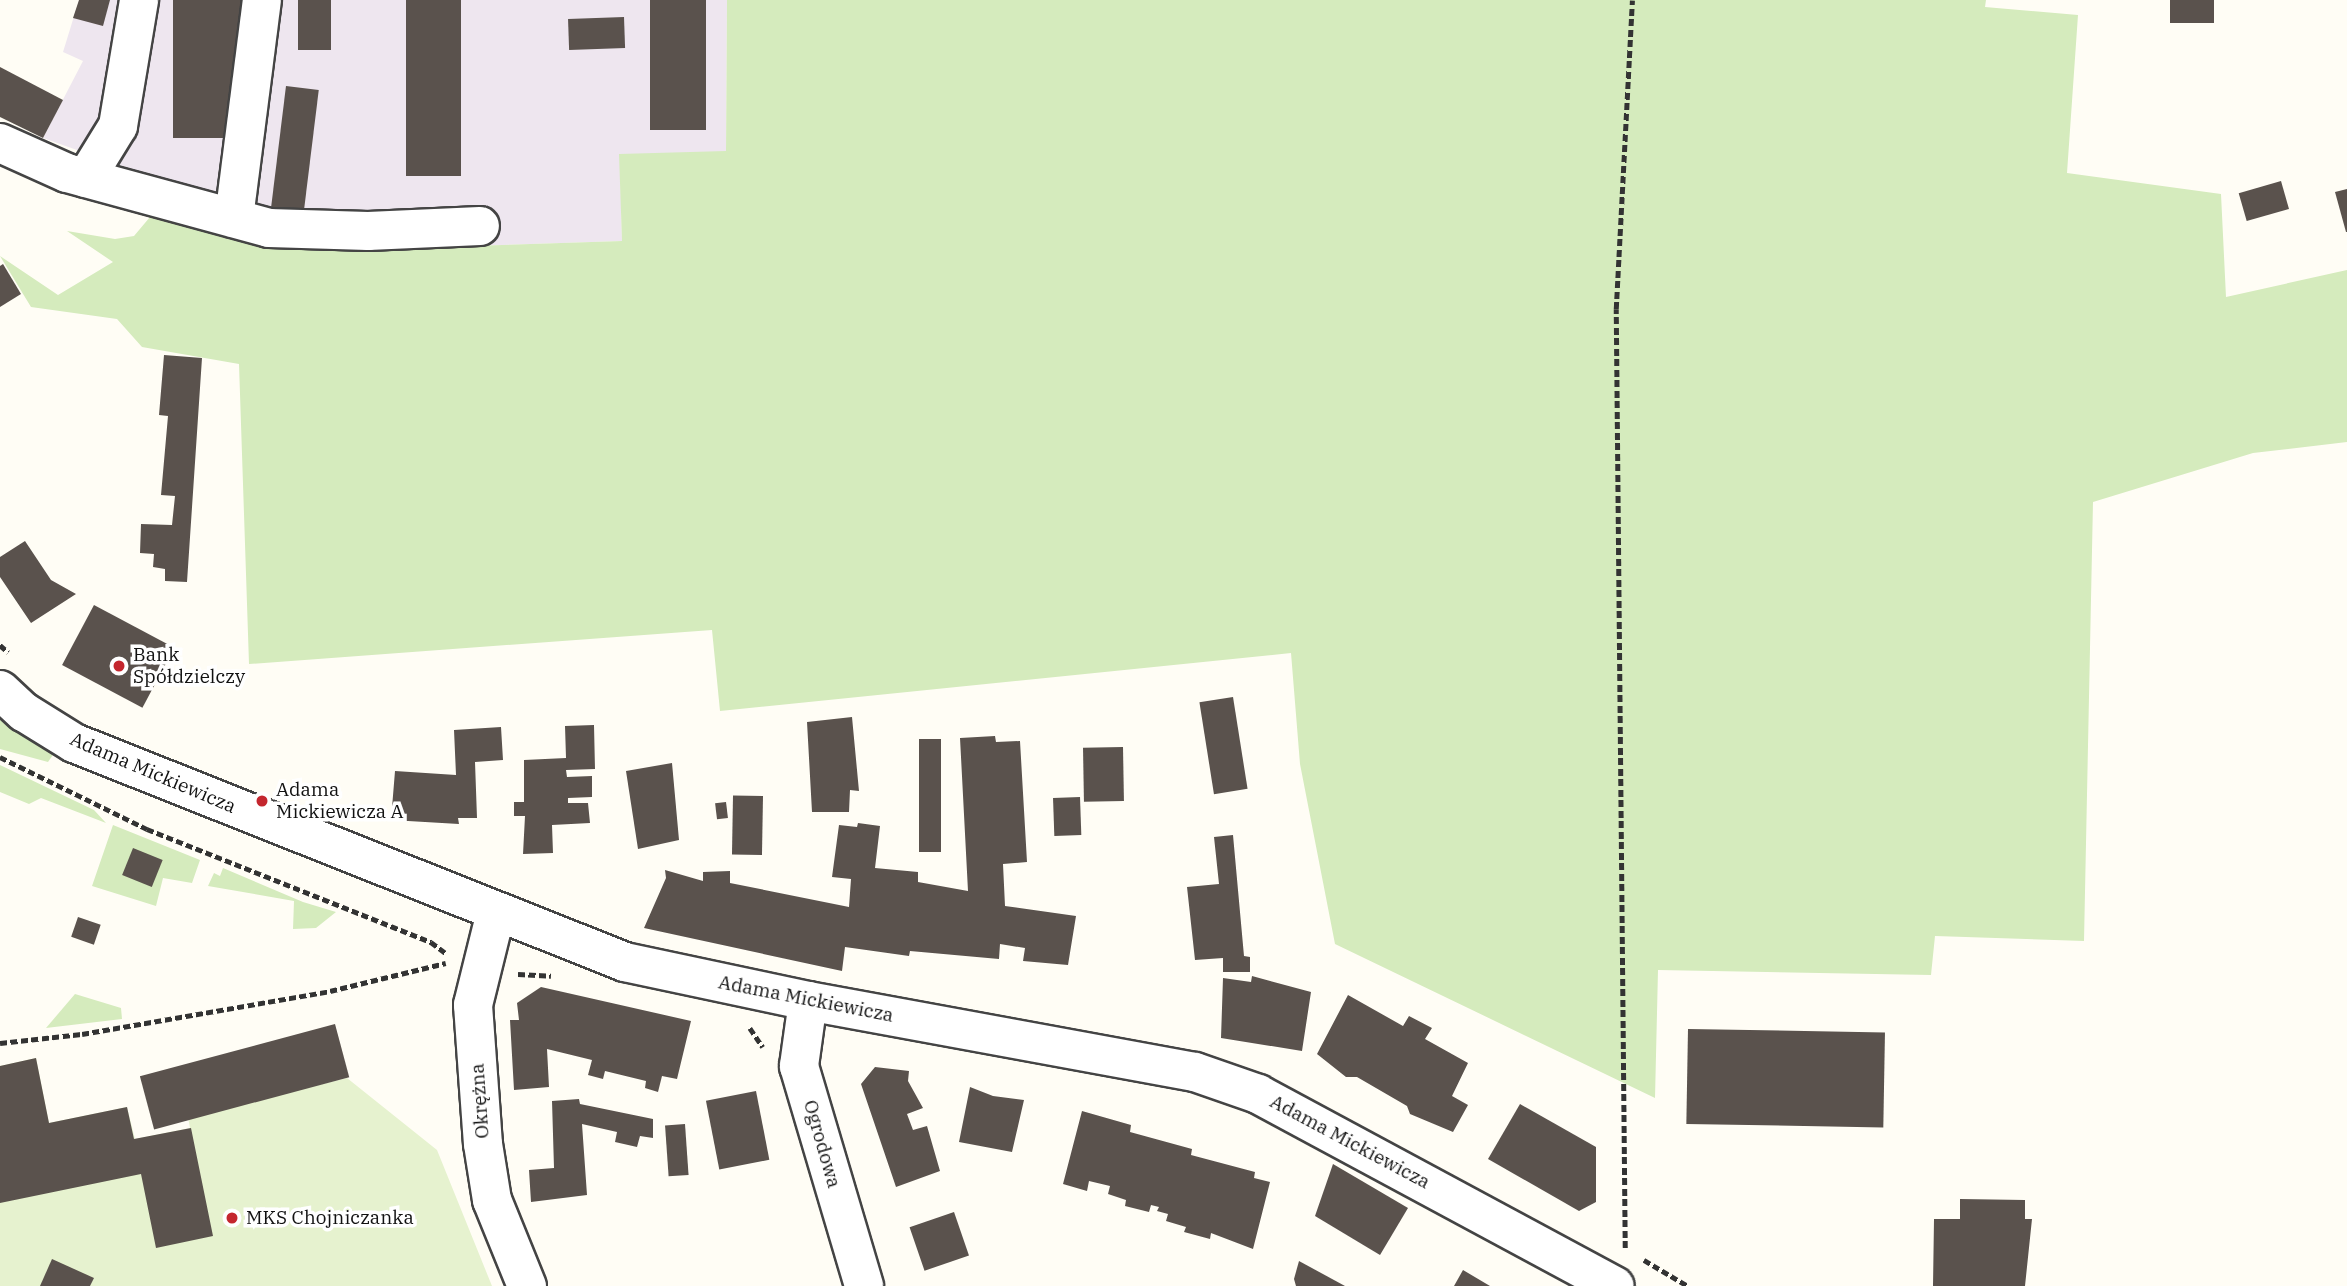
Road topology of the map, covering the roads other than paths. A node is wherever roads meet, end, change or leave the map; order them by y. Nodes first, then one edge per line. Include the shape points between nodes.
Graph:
1 (139, 0) edge
2 (262, 0) edge
3 (0, 142) edge
4 (86, 178) junction
5 (233, 218) junction
6 (480, 226) dead end
7 (0, 690) edge
8 (496, 912) junction
9 (808, 1001) junction
10 (527, 1286) edge
11 (864, 1286) edge
12 (1615, 1286) edge

1 - 4 street via 118,125
2 - 5 street
3 - 4 street
4 - 5 street
5 - 6 street via 282,228
7 - 8 street, Adama Mickiewicza via 24,712 74,743
8 - 9 street, Adama Mickiewicza via 625,962
8 - 10 street, Okrężna via 473,1005 483,1144 492,1200
9 - 11 street, Ogrodowa via 799,1066
9 - 12 street, Adama Mickiewicza via 1195,1072 1258,1094

